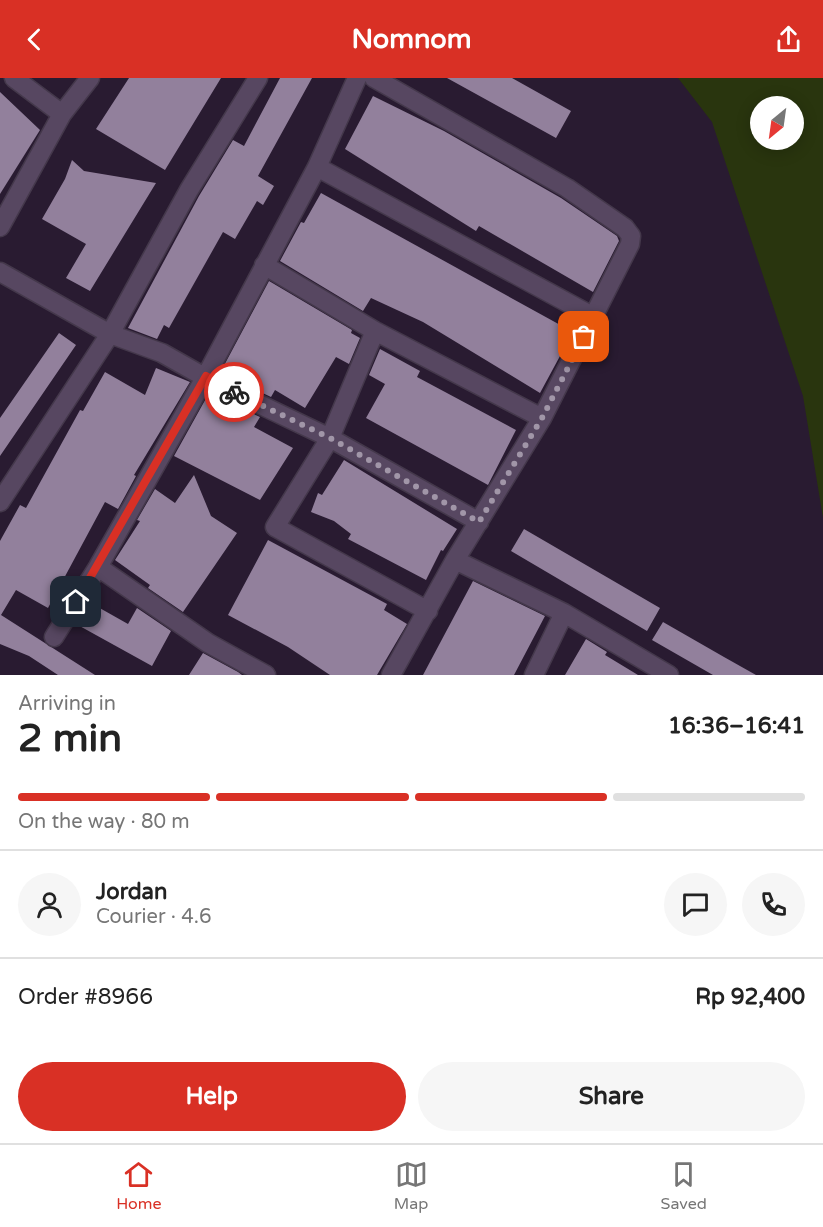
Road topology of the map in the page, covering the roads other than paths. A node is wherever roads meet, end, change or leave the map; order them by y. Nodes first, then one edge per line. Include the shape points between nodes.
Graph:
1 (15, 78) edge
2 (90, 78) edge
3 (258, 78) edge
4 (357, 78) edge
5 (374, 78) edge
6 (62, 114) junction
7 (317, 167) junction
8 (0, 227) edge
9 (264, 265) junction
10 (0, 272) edge
11 (594, 317) junction
12 (375, 331) junction
13 (110, 334) junction
14 (206, 376) junction
15 (542, 418) junction
16 (330, 438) junction
17 (0, 502) edge
18 (479, 522) junction
19 (455, 560) junction
20 (98, 567) junction
21 (428, 611) junction
22 (564, 613) junction
23 (54, 637) dead end
24 (661, 673) edge
25 (266, 675) edge
26 (391, 675) edge
27 (534, 675) edge

1 - 6 street
2 - 6 street
3 - 13 street via 189,190
4 - 7 street
5 - 11 street via 558,183 626,228 630,244
6 - 8 street
7 - 9 street
7 - 11 street
9 - 12 street
9 - 14 street
10 - 13 street
11 - 15 street
12 - 15 street
12 - 16 street
13 - 14 street via 162,353
13 - 17 street
14 - 16 street
14 - 20 street
15 - 18 street
16 - 18 street
16 - 21 street via 275,527
18 - 19 street
19 - 21 street
19 - 22 street
20 - 23 street
20 - 25 street via 208,643
21 - 26 street
22 - 24 street
22 - 27 street

